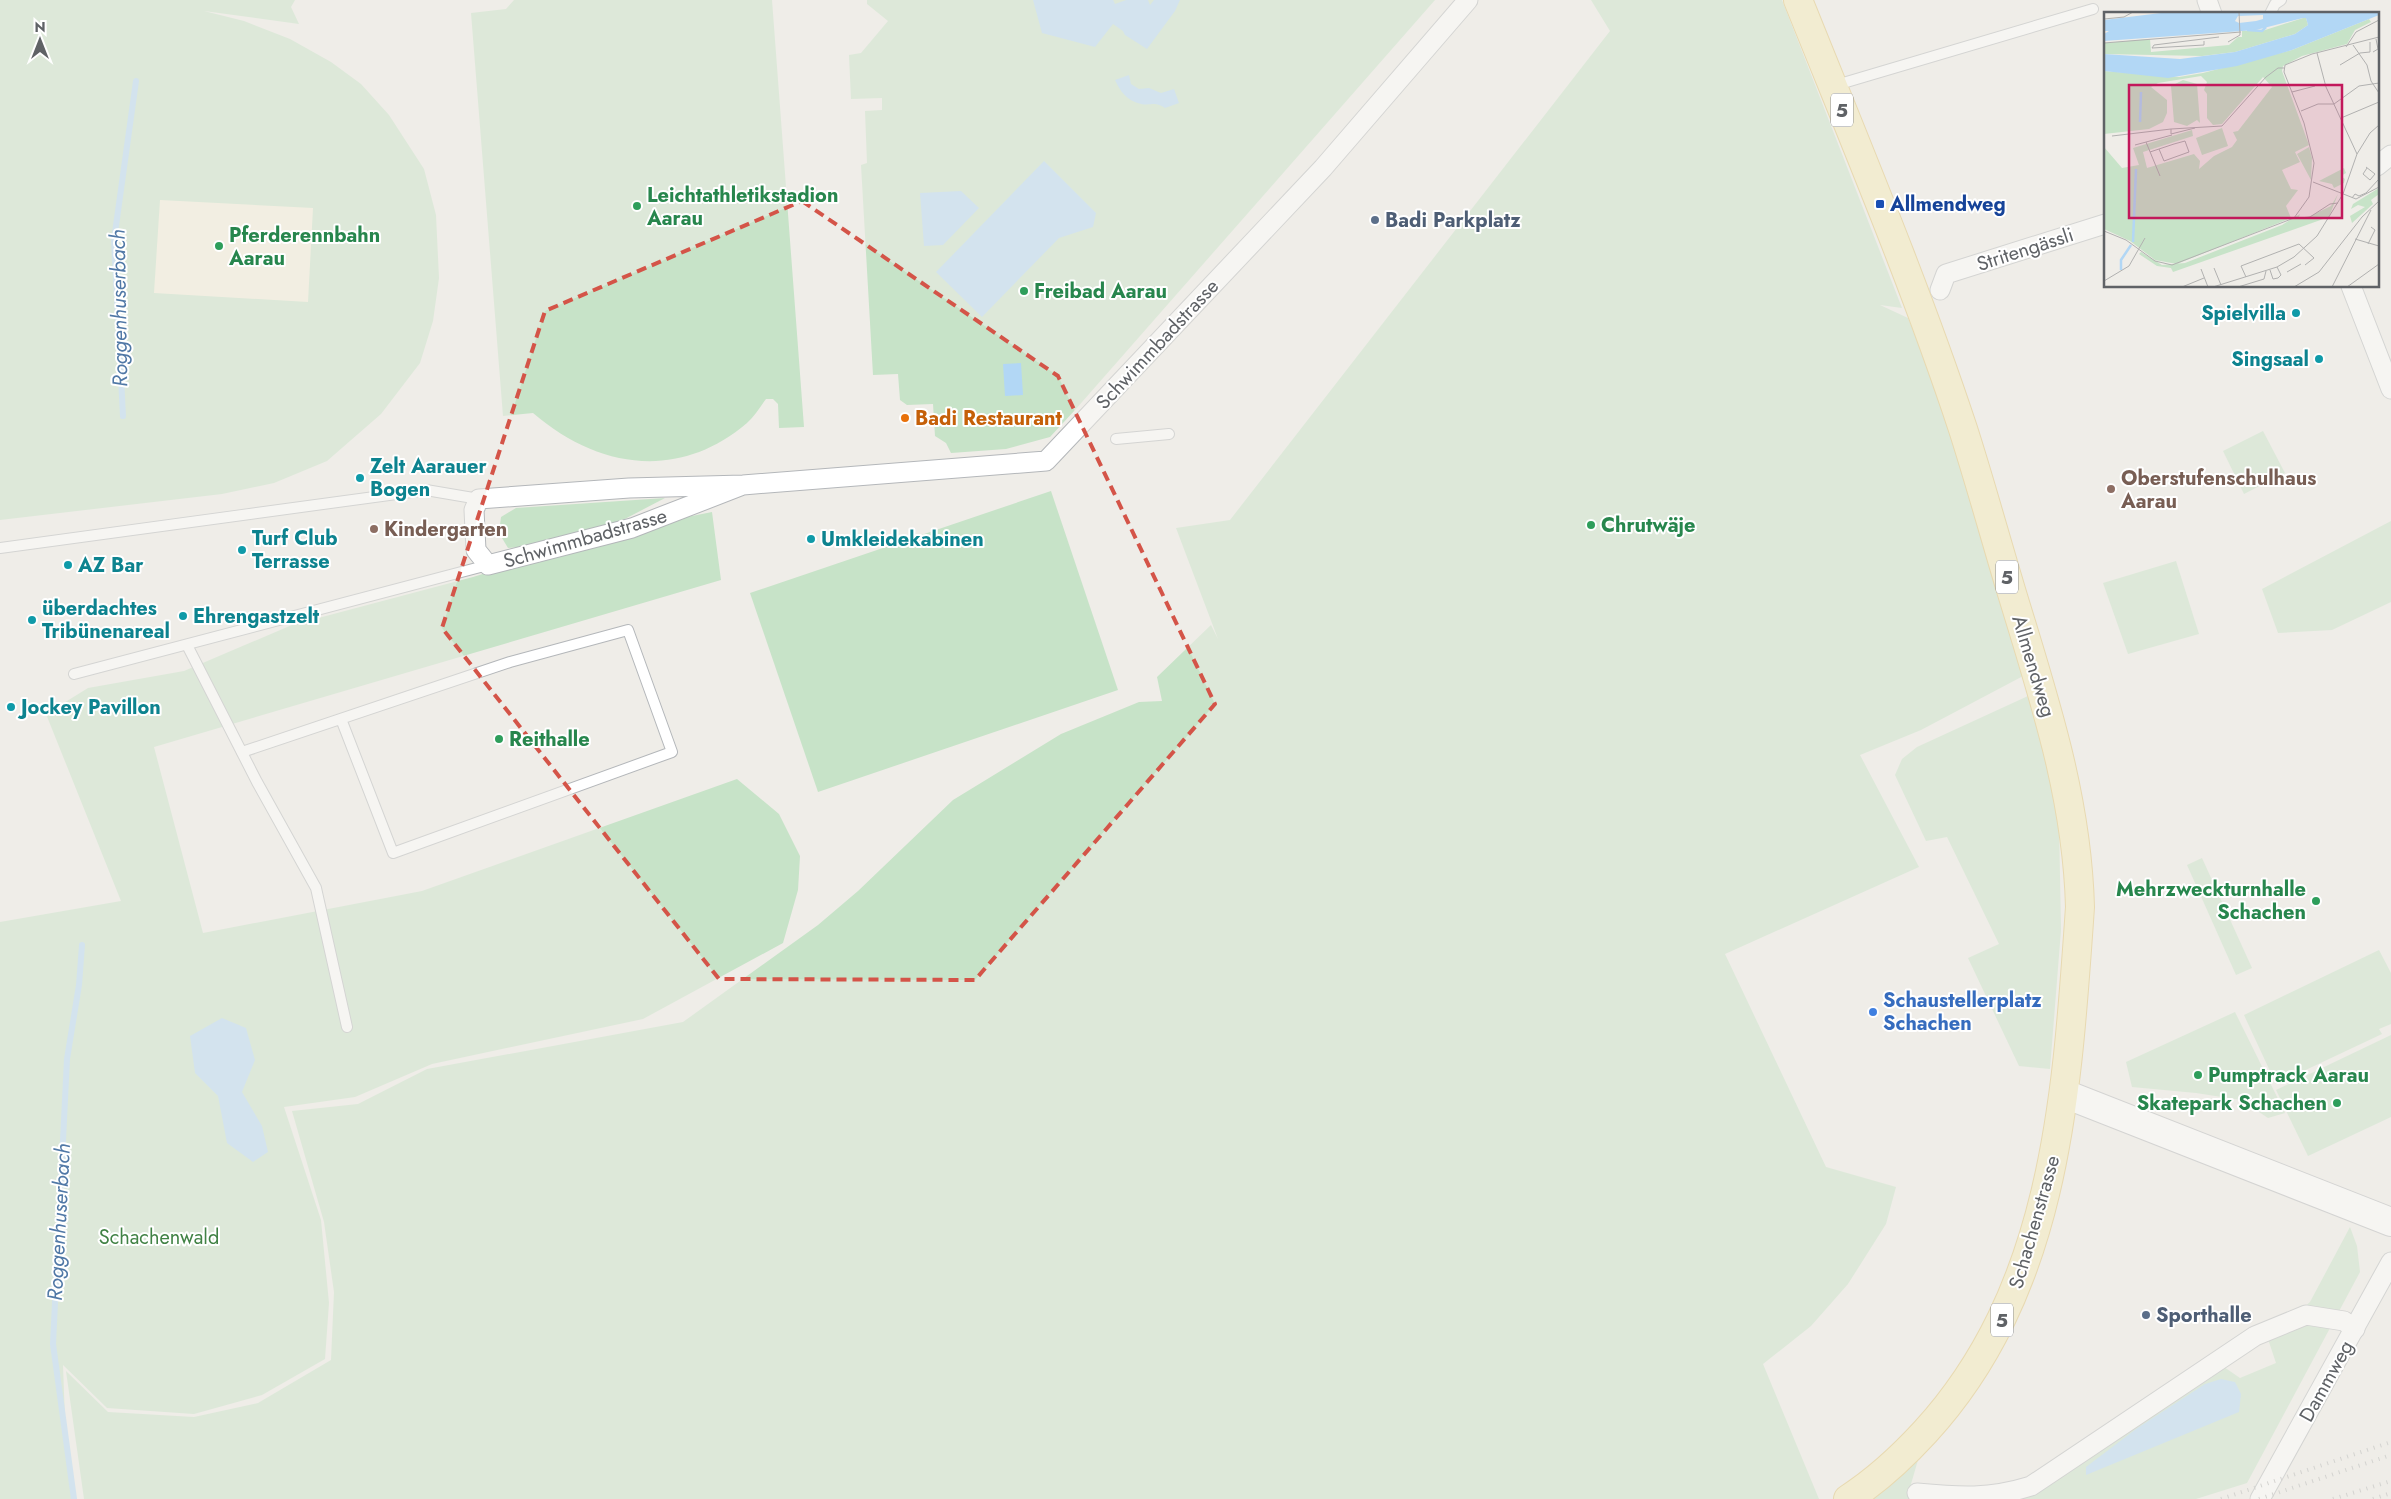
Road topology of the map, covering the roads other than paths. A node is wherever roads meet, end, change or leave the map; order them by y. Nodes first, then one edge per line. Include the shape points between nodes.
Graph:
1 (1468, 0) edge
2 (1798, 0) edge
3 (2207, 0) edge
4 (2281, 0) edge
5 (2093, 9) dead end
6 (2211, 12) edge
7 (2271, 12) edge
8 (1832, 86) junction
9 (2391, 155) edge
10 (2378, 165) edge
11 (2104, 224) edge
12 (1912, 286) junction
13 (2352, 288) edge
14 (2389, 380) edge
15 (1169, 434) dead end
16 (1116, 439) dead end
17 (743, 485) junction
18 (479, 499) junction
19 (0, 548) edge
20 (488, 565) junction
21 (187, 645) junction
22 (74, 674) dead end
23 (341, 718) junction
24 (242, 752) junction
25 (347, 1027) dead end
26 (2064, 1094) junction
27 (2391, 1222) edge
28 (2391, 1262) edge
29 (2355, 1329) junction
30 (1917, 1493) dead end
31 (1848, 1499) edge
32 (2260, 1499) edge

1 - 17 street, Schwimmbadstrasse via 1323,168 1046,461
2 - 8 main road, Allmendweg / 5
3 - 6 street
4 - 7 lane
5 - 8 lane
8 - 12 main road, Allmendweg / 5
9 - 10 street
11 - 12 street, Stritengässli via 1943,282
12 - 26 main road, Allmendweg / 5 via 1963,430 2050,717 2068,790 2076,842 2080,907
13 - 14 street
15 - 16 lane
17 - 18 street, Schwimmbadstrasse via 629,488
17 - 20 street, Schwimmbadstrasse via 632,528
18 - 19 lane via 426,490
18 - 20 street, Schwimmbadstrasse via 474,510 476,550
20 - 21 lane
21 - 22 lane
21 - 24 lane
23 - 23 lane via 510,662 628,630 672,752 393,853
23 - 24 lane
24 - 25 lane via 316,888
26 - 27 street
26 - 31 main road, Schachenstrasse / 5 via 2038,1222 2014,1294 1990,1342 1936,1420 1884,1472
28 - 29 street, Dammweg
29 - 30 street via 2344,1321 2306,1315 2255,1336 2031,1486 2007,1494 1969,1498
29 - 32 street, Dammweg

